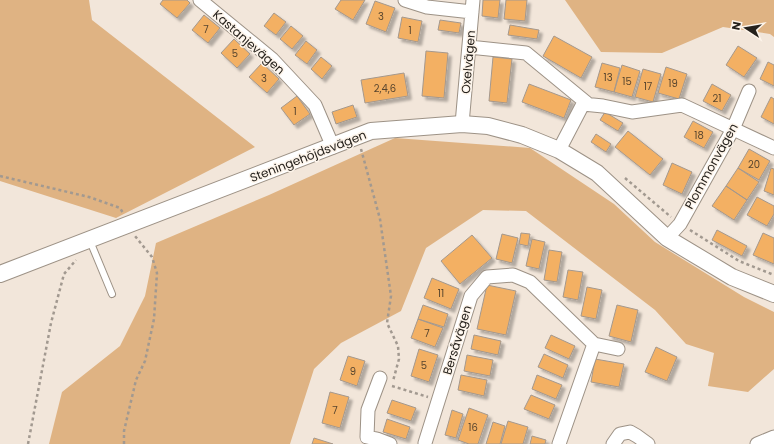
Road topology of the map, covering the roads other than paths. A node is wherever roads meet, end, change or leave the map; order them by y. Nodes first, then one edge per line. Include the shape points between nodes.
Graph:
1 (200, 0) edge
2 (405, 0) edge
3 (473, 6) edge
4 (469, 47) junction
5 (749, 91) dead end
6 (588, 104) junction
7 (462, 124) junction
8 (733, 129) junction
9 (333, 147) junction
10 (774, 148) edge
11 (559, 150) junction
12 (667, 238) junction
13 (92, 246) junction
14 (0, 274) edge
15 (112, 294) dead end
16 (774, 294) edge
17 (594, 344) junction
18 (618, 349) dead end
19 (380, 378) dead end
20 (774, 437) edge
21 (390, 444) edge
22 (425, 444) edge
23 (559, 444) edge
24 (613, 444) edge
25 (648, 444) edge
26 (757, 444) edge

1 - 9 street, Kastanjevägen via 272,59 315,105
2 - 3 street via 427,7
3 - 4 street, Oxelvägen
4 - 6 street via 526,53
4 - 7 street, Oxelvägen
5 - 8 street, Plommonvägen
6 - 8 street via 632,112 682,105
6 - 11 street via 583,104
7 - 9 street, Steningehöjdsvägen via 371,131
7 - 11 street, Steningehöjdsvägen via 488,126 522,135
8 - 10 street
8 - 12 street, Plommonvägen via 680,224
9 - 13 street, Steningehöjdsvägen
11 - 12 street, Steningehöjdsvägen via 597,174
12 - 16 street, Steningehöjdsvägen via 732,277
13 - 14 street, Steningehöjdsvägen
13 - 15 lane
17 - 18 street
17 - 22 street, Bersåvägen via 530,282 513,275 487,277 471,296
17 - 23 street
19 - 21 street via 368,410 367,437
20 - 26 street
24 - 25 street via 620,434 630,432

